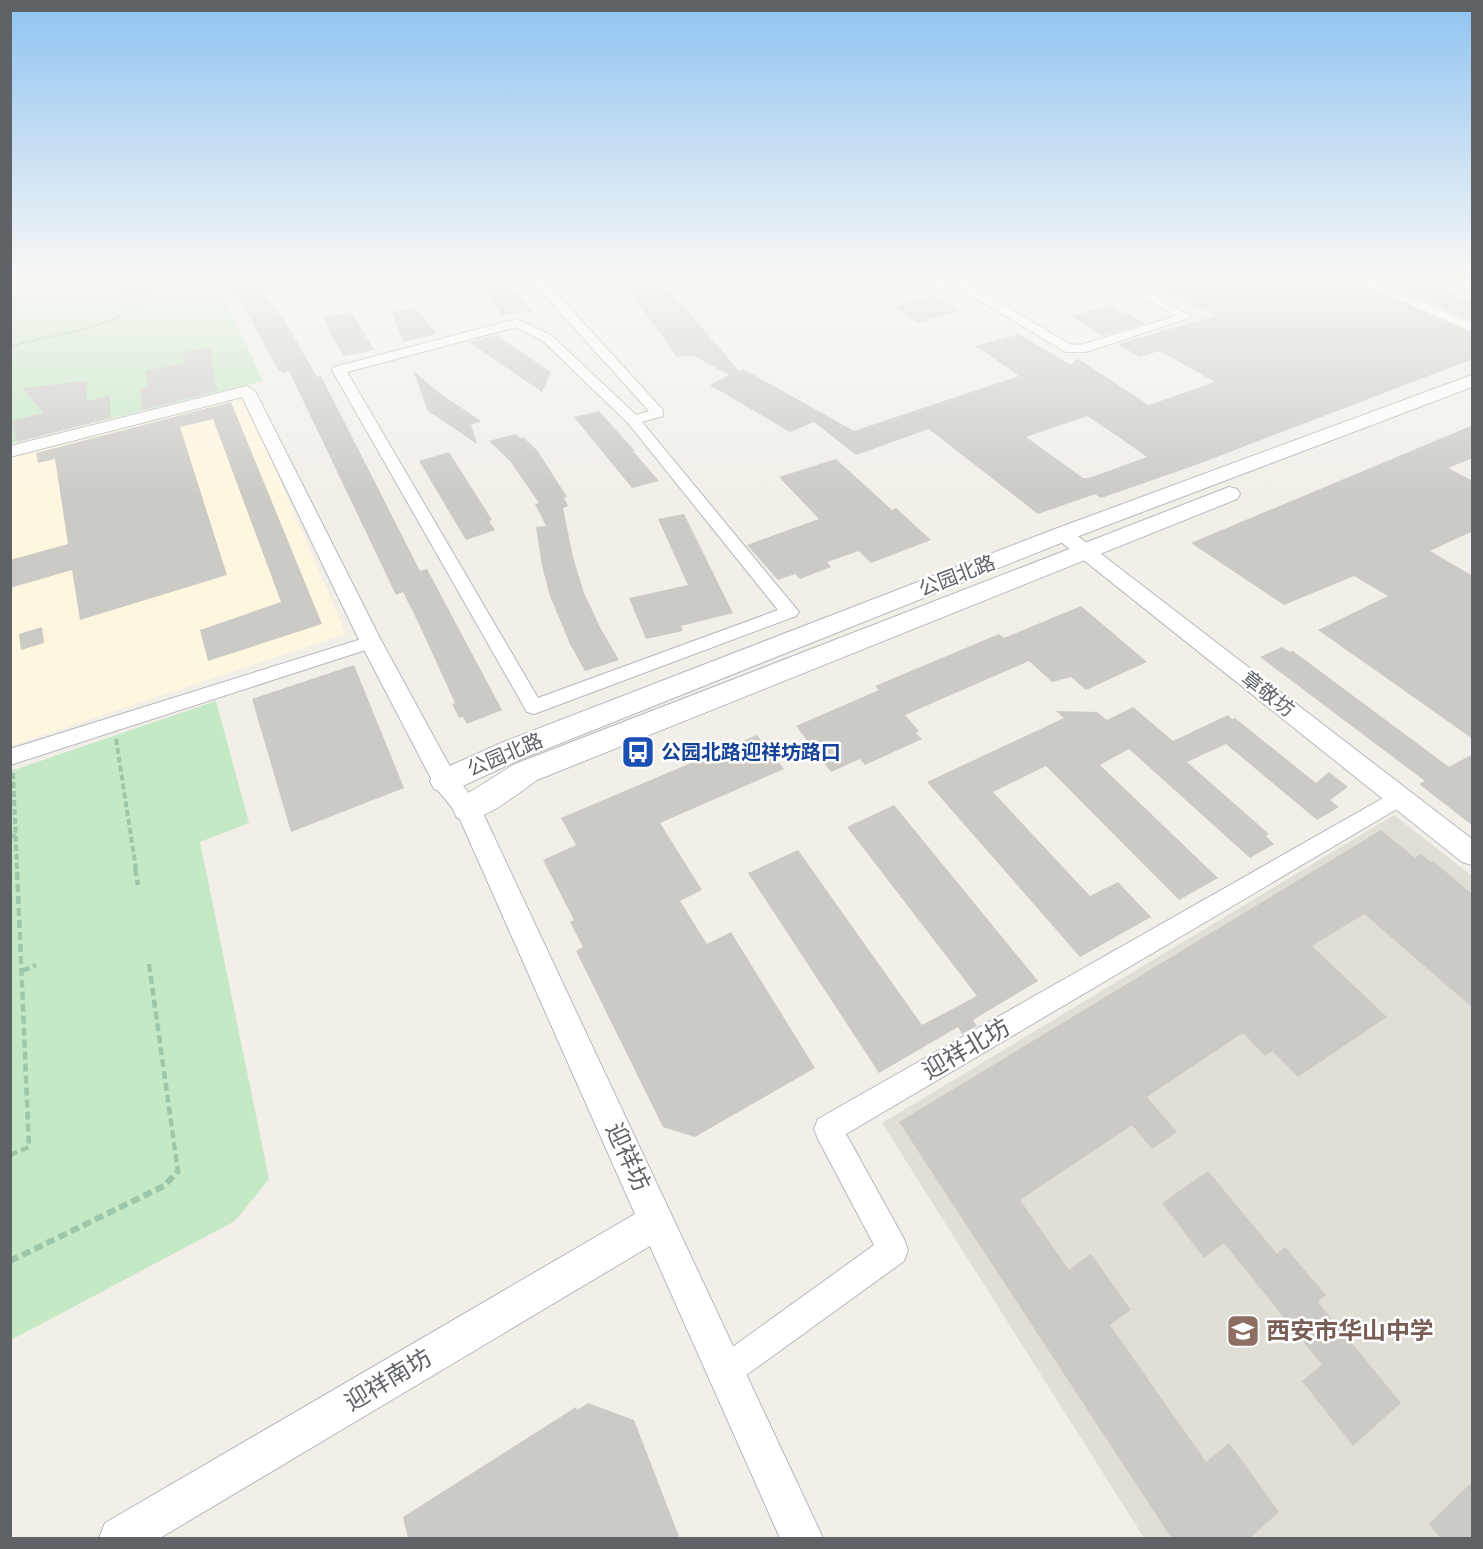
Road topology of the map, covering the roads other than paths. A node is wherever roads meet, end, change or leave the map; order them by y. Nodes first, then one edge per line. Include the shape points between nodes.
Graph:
1 (408, 352) edge
2 (563, 352) edge
3 (603, 352) edge
4 (1473, 381) edge
5 (1473, 399) edge
6 (633, 420) junction
7 (10, 452) edge
8 (1073, 542) junction
9 (371, 642) junction
10 (11, 757) edge
11 (445, 781) junction
12 (1399, 797) junction
13 (468, 809) junction
14 (1473, 854) edge
15 (657, 1221) junction
16 (727, 1370) junction
17 (120, 1539) edge
18 (802, 1539) edge

1 - 6 street via 339,370 534,708 790,612
2 - 6 street
3 - 6 street via 658,413
4 - 8 main road, 公园北路
5 - 8 main road, 公园北路
7 - 9 street, 迎祥坊 via 248,391
8 - 11 main road, 公园北路 via 511,751
8 - 12 street, 章敬坊
8 - 13 main road, 公园北路 via 526,772
9 - 10 street
9 - 11 street, 迎祥坊
11 - 13 street, 迎祥坊
12 - 14 street, 章敬坊
12 - 16 street, 迎祥北坊 via 828,1129 893,1250
13 - 15 street, 迎祥坊
15 - 16 street, 迎祥坊
15 - 17 street, 迎祥南坊
16 - 18 street, 迎祥坊

